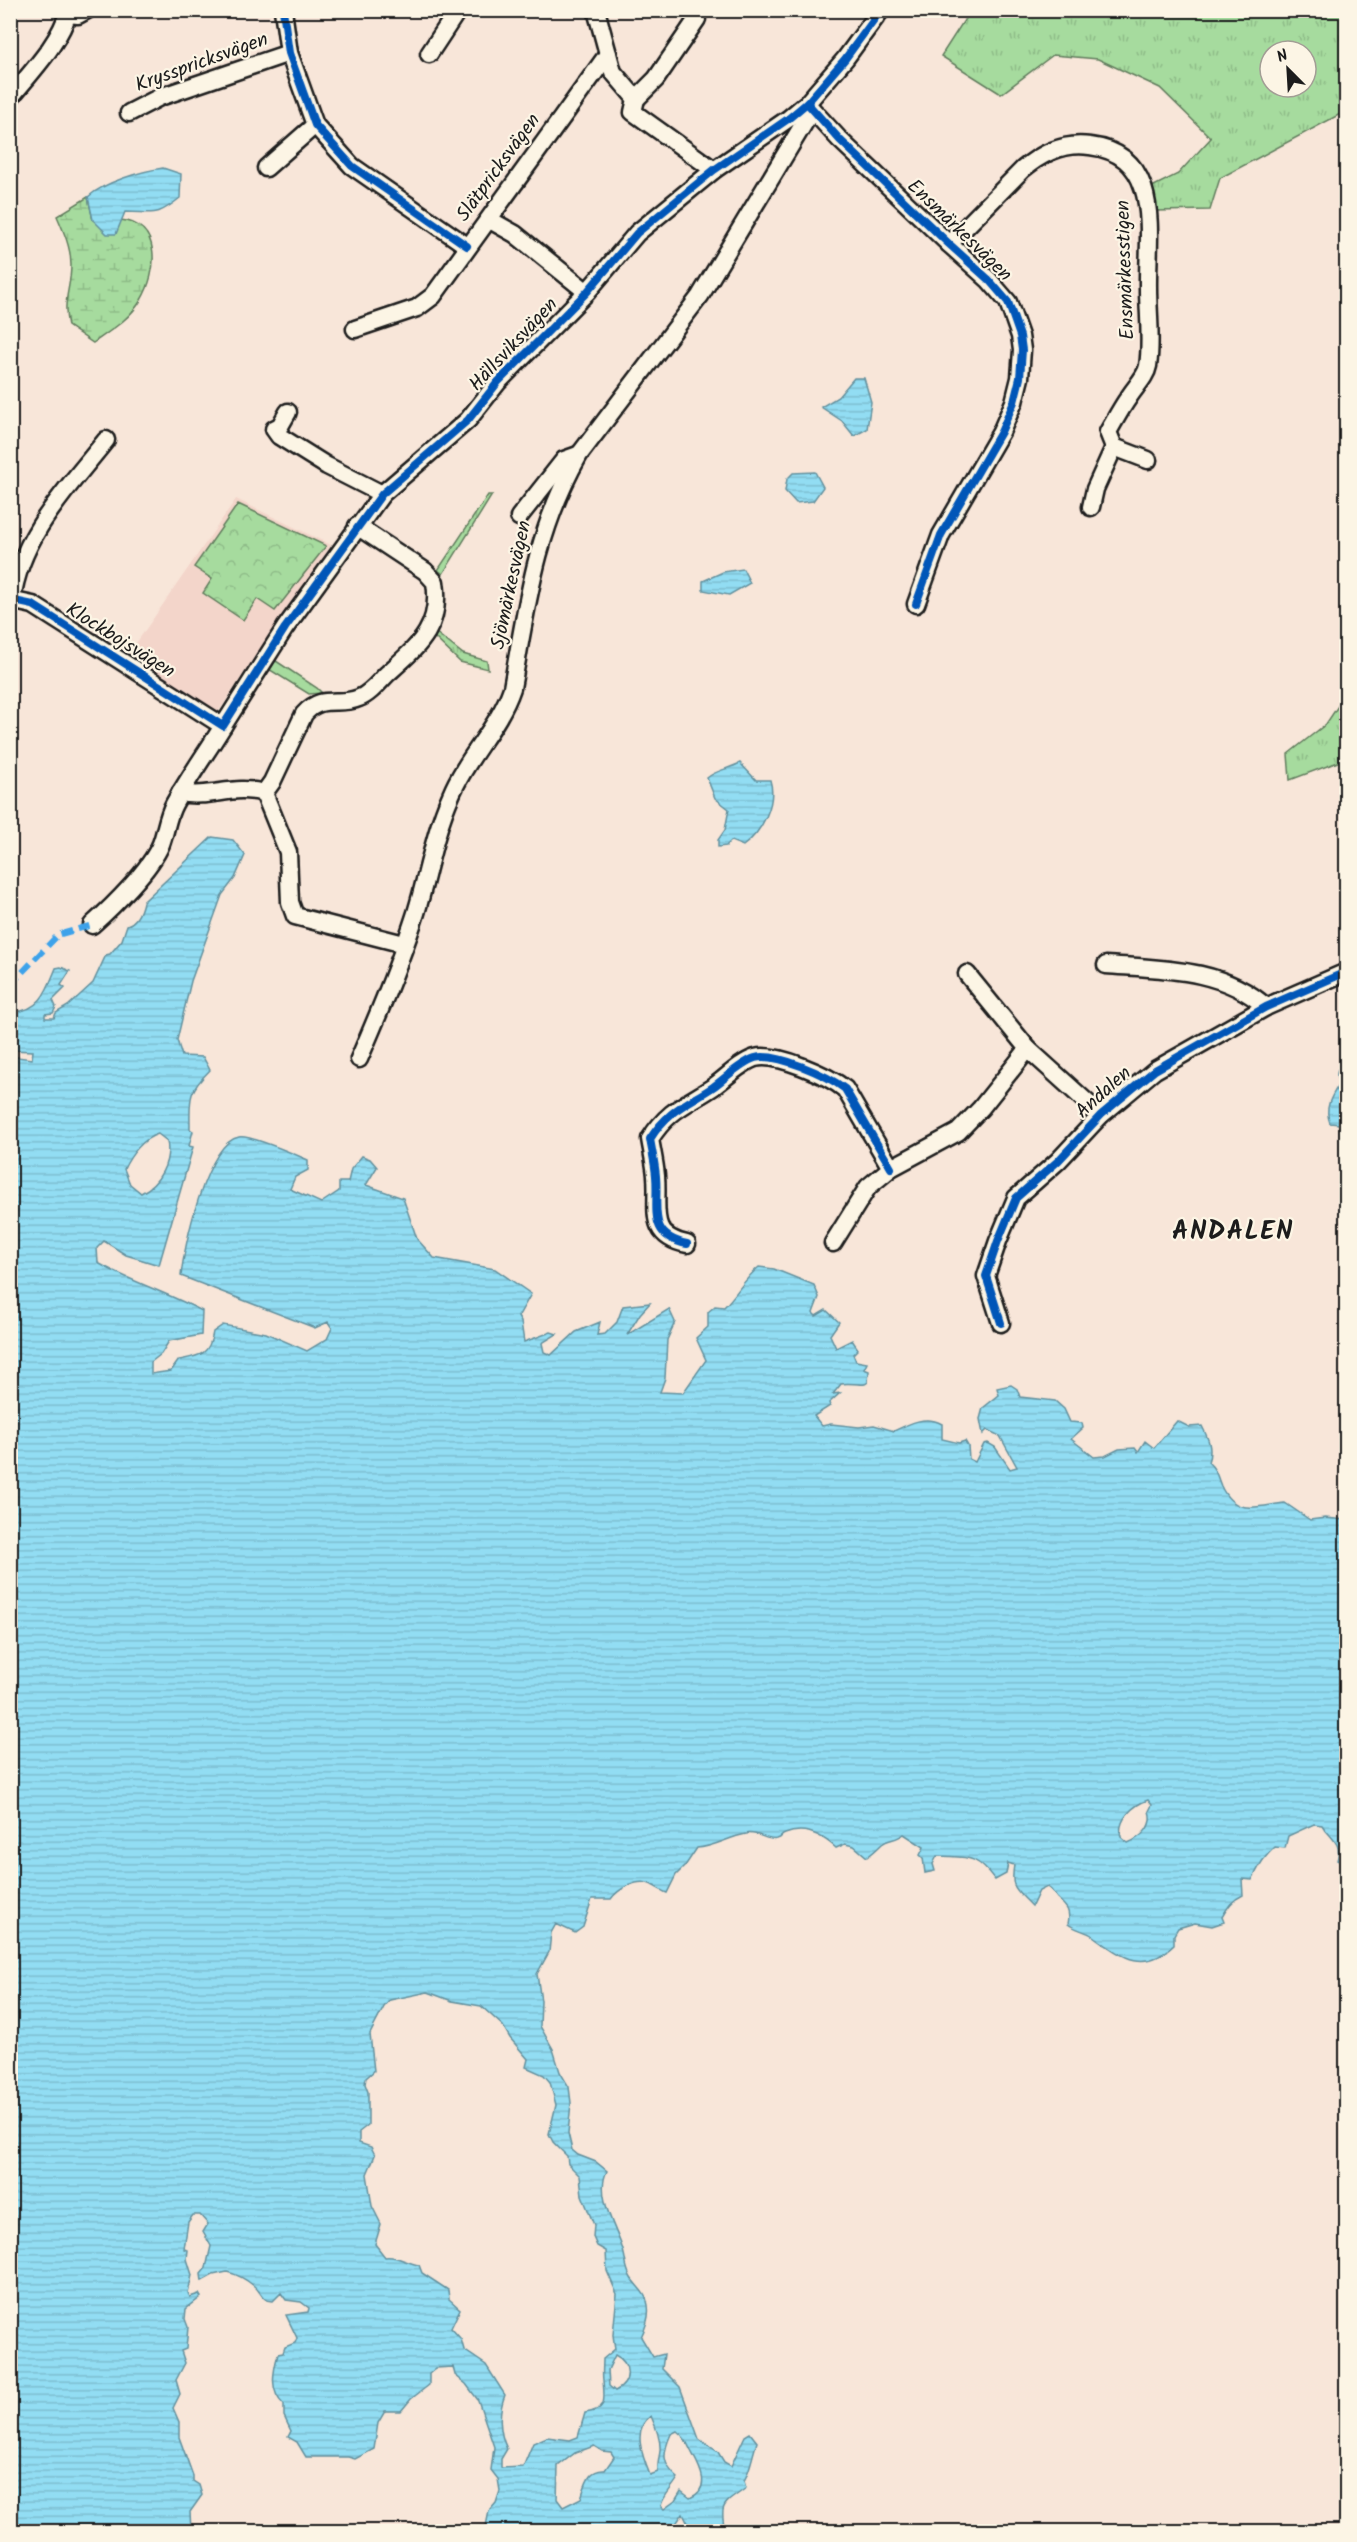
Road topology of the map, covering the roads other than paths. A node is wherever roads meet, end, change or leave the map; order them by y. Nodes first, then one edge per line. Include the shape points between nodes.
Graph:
1 (87, 10) edge
2 (283, 10) edge
3 (458, 10) edge
4 (596, 10) edge
5 (881, 10) edge
6 (69, 12) edge
7 (698, 19) dead end
8 (290, 53) junction
9 (429, 54) dead end
10 (608, 54) junction
11 (10, 98) edge
12 (636, 99) junction
13 (810, 107) junction
14 (129, 113) dead end
15 (315, 125) junction
16 (266, 168) dead end
17 (714, 170) junction
18 (490, 220) junction
19 (948, 244) junction
20 (467, 246) junction
21 (587, 292) junction
22 (355, 330) dead end
23 (288, 412) dead end
24 (106, 440) dead end
25 (1114, 447) junction
26 (579, 455) junction
27 (1149, 460) dead end
28 (382, 494) junction
29 (1090, 507) dead end
30 (519, 517) dead end
31 (357, 526) junction
32 (11, 600) edge
33 (916, 604) dead end
34 (223, 726) junction
35 (180, 793) junction
36 (264, 793) junction
37 (92, 925) dead end
38 (404, 944) junction
39 (1106, 965) dead end
40 (1347, 972) edge
41 (967, 974) dead end
42 (1266, 1007) junction
43 (1028, 1048) junction
44 (359, 1059) dead end
45 (1101, 1115) junction
46 (891, 1168) junction
47 (833, 1243) dead end
48 (687, 1244) dead end
49 (1001, 1323) dead end

1 - 6 street via 78,15
2 - 8 street, Krysspricksvägen
3 - 9 street
4 - 10 street
5 - 13 street, Hällsviksvägen
6 - 11 street via 45,54
7 - 12 street via 656,79
8 - 14 street, Krysspricksvägen via 160,97
8 - 15 street, Krysspricksvägen
10 - 12 street via 613,72
10 - 18 street, Slätpricksvägen
12 - 17 street via 633,112 639,118
13 - 17 street, Hällsviksvägen
13 - 19 street, Ensmärkesvägen
13 - 26 street, Sjömärkesvägen via 700,296
15 - 16 street
15 - 20 street, Krysspricksvägen via 352,166
17 - 21 street, Hällsviksvägen via 637,233
18 - 20 street, Slätpricksvägen
18 - 21 street via 542,253
19 - 25 street, Ensmärkesstigen via 1023,169 1046,153 1075,145 1094,146 1122,156 1131,165 1144,190 1148,215 1149,355 1146,372 1108,432
19 - 33 street, Ensmärkesvägen via 989,279 1008,302 1022,343 1020,378 1001,432 941,535
20 - 22 street, Slätpricksvägen via 425,303
21 - 28 street, Hällsviksvägen via 498,382 468,420
23 - 28 street via 274,429 279,436
24 - 32 street, Klockbojsvägen via 52,507 23,554
25 - 27 street
25 - 29 street, Ensmärkesstigen
26 - 30 street via 564,460
26 - 38 street, Sjömärkesvägen via 542,536 506,707 452,791 438,825
28 - 31 street, Hällsviksvägen
31 - 34 street, Hällsviksvägen via 285,628
31 - 36 street via 435,582 431,627 417,647 364,696 310,707
32 - 34 street, Klockbojsvägen via 33,605
34 - 35 street, Hällsviksvägen
35 - 36 street via 198,797 249,789
35 - 37 street, Hällsviksvägen via 169,814 161,845 110,909
36 - 38 street via 288,852 290,902 295,916
38 - 44 street, Sjömärkesvägen
39 - 42 street via 1170,969 1205,976 1241,989
40 - 42 street, Andalen
41 - 43 street
42 - 45 street, Andalen via 1155,1070
43 - 45 street
43 - 46 street via 958,1132
45 - 49 street, Andalen via 1016,1198 986,1276
46 - 47 street via 868,1187
46 - 48 street via 845,1089 777,1059 755,1058 681,1104 650,1138 656,1218 661,1231 670,1239

